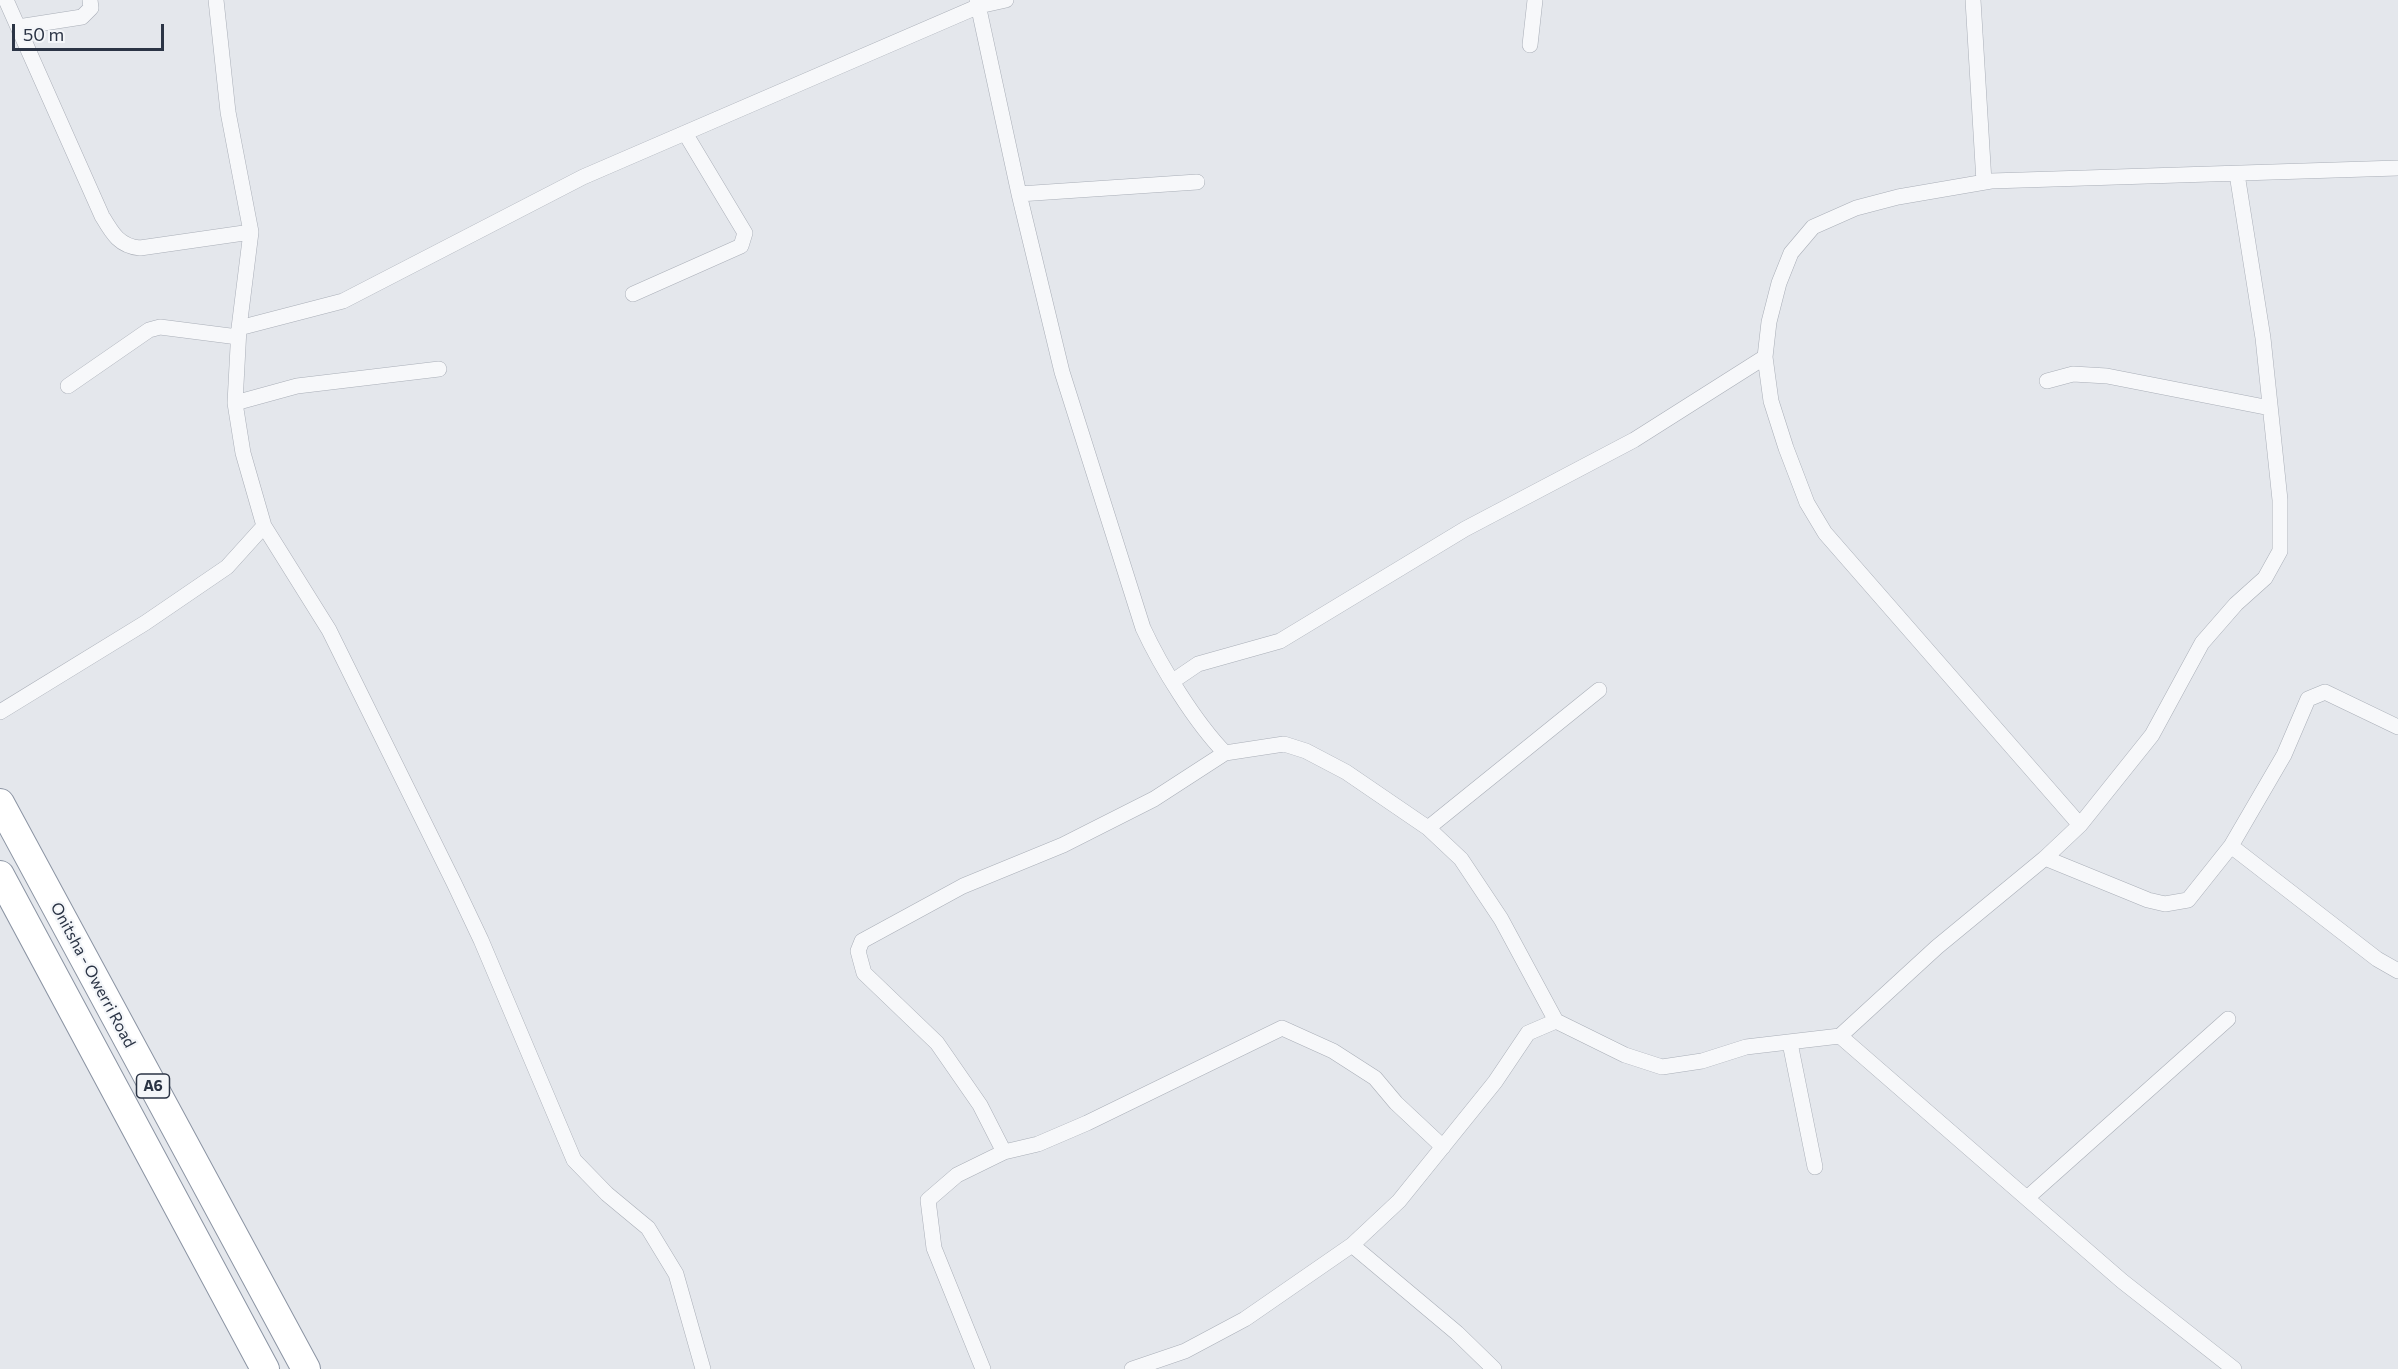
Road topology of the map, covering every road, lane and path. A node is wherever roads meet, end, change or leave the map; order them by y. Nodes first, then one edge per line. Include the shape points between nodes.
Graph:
1 (6, 0) edge
2 (90, 0) edge
3 (216, 0) edge
4 (1006, 0) edge
5 (1535, 0) edge
6 (1973, 0) edge
7 (978, 3) edge
8 (18, 27) junction
9 (1530, 45) dead end
10 (685, 133) junction
11 (2398, 168) edge
12 (2237, 174) junction
13 (1197, 182) dead end
14 (1984, 182) junction
15 (1019, 194) junction
16 (251, 232) junction
17 (633, 294) dead end
18 (238, 332) junction
19 (1766, 357) junction
20 (439, 369) dead end
21 (2047, 381) dead end
22 (68, 386) dead end
23 (235, 403) junction
24 (2270, 408) junction
25 (264, 526) junction
26 (1173, 681) junction
27 (1599, 690) dead end
28 (0, 712) edge
29 (2398, 727) edge
30 (1225, 753) junction
31 (0, 803) edge
32 (2080, 825) junction
33 (1428, 828) junction
34 (2231, 846) junction
35 (2045, 858) junction
36 (0, 875) edge
37 (2398, 971) edge
38 (2228, 1019) dead end
39 (1556, 1022) junction
40 (1840, 1036) junction
41 (1790, 1042) junction
42 (1443, 1148) junction
43 (1004, 1152) junction
44 (1815, 1167) dead end
45 (2027, 1198) junction
46 (1352, 1245) junction
47 (265, 1369) edge
48 (306, 1369) edge
49 (703, 1369) edge
50 (983, 1369) edge
51 (1132, 1369) edge
52 (1494, 1369) edge
53 (2234, 1369) edge

1 - 8 street
2 - 8 street via 91,8 82,17
3 - 16 street via 228,112
4 - 7 street
5 - 9 street
6 - 14 street
7 - 10 street
7 - 15 street
8 - 16 street via 114,237 128,247 140,248
10 - 17 street via 746,232 741,246
10 - 18 street via 583,177 343,301
11 - 12 street
12 - 14 street
12 - 24 street
13 - 15 street
14 - 19 street via 1856,208 1813,227 1791,253 1779,283 1768,322
15 - 26 street via 1062,372 1148,639
16 - 18 street
18 - 22 street via 160,327 149,330
18 - 23 street
19 - 26 street via 1634,440 1465,529 1280,641 1198,664
19 - 32 street via 1772,401 1786,448 1807,503 1825,533
20 - 23 street via 297,386
21 - 24 street via 2073,374 2107,376
23 - 25 street via 243,453
24 - 32 street via 2280,500 2280,551 2265,578 2202,643 2152,735
25 - 28 street via 227,567 145,623
25 - 49 street via 329,630 477,930 574,1160 648,1228 676,1274
26 - 30 street via 1211,739
27 - 33 street
29 - 34 street via 2325,692 2308,699 2284,755
30 - 33 street via 1284,744 1306,751 1346,772
30 - 43 street via 1154,799 1063,845 963,886 862,941 858,951 864,974 937,1043 980,1105
31 - 48 highway, Onitsha - Owerri Road / A6
32 - 35 street
33 - 39 street via 1461,859 1501,919
34 - 35 street via 2188,900 2165,904
34 - 37 street
35 - 40 street via 1937,947
36 - 47 highway, A6
38 - 45 street
39 - 41 street via 1625,1055 1662,1067 1702,1061 1746,1047
39 - 42 street via 1528,1034 1496,1082
40 - 41 street
40 - 45 street
41 - 44 street
42 - 43 street via 1375,1078 1333,1051 1282,1028 1088,1123 1038,1144
42 - 46 street via 1400,1201
43 - 50 street via 957,1175 928,1200 934,1248
45 - 53 street via 2122,1281
46 - 51 street via 1245,1319 1185,1351
46 - 52 street

